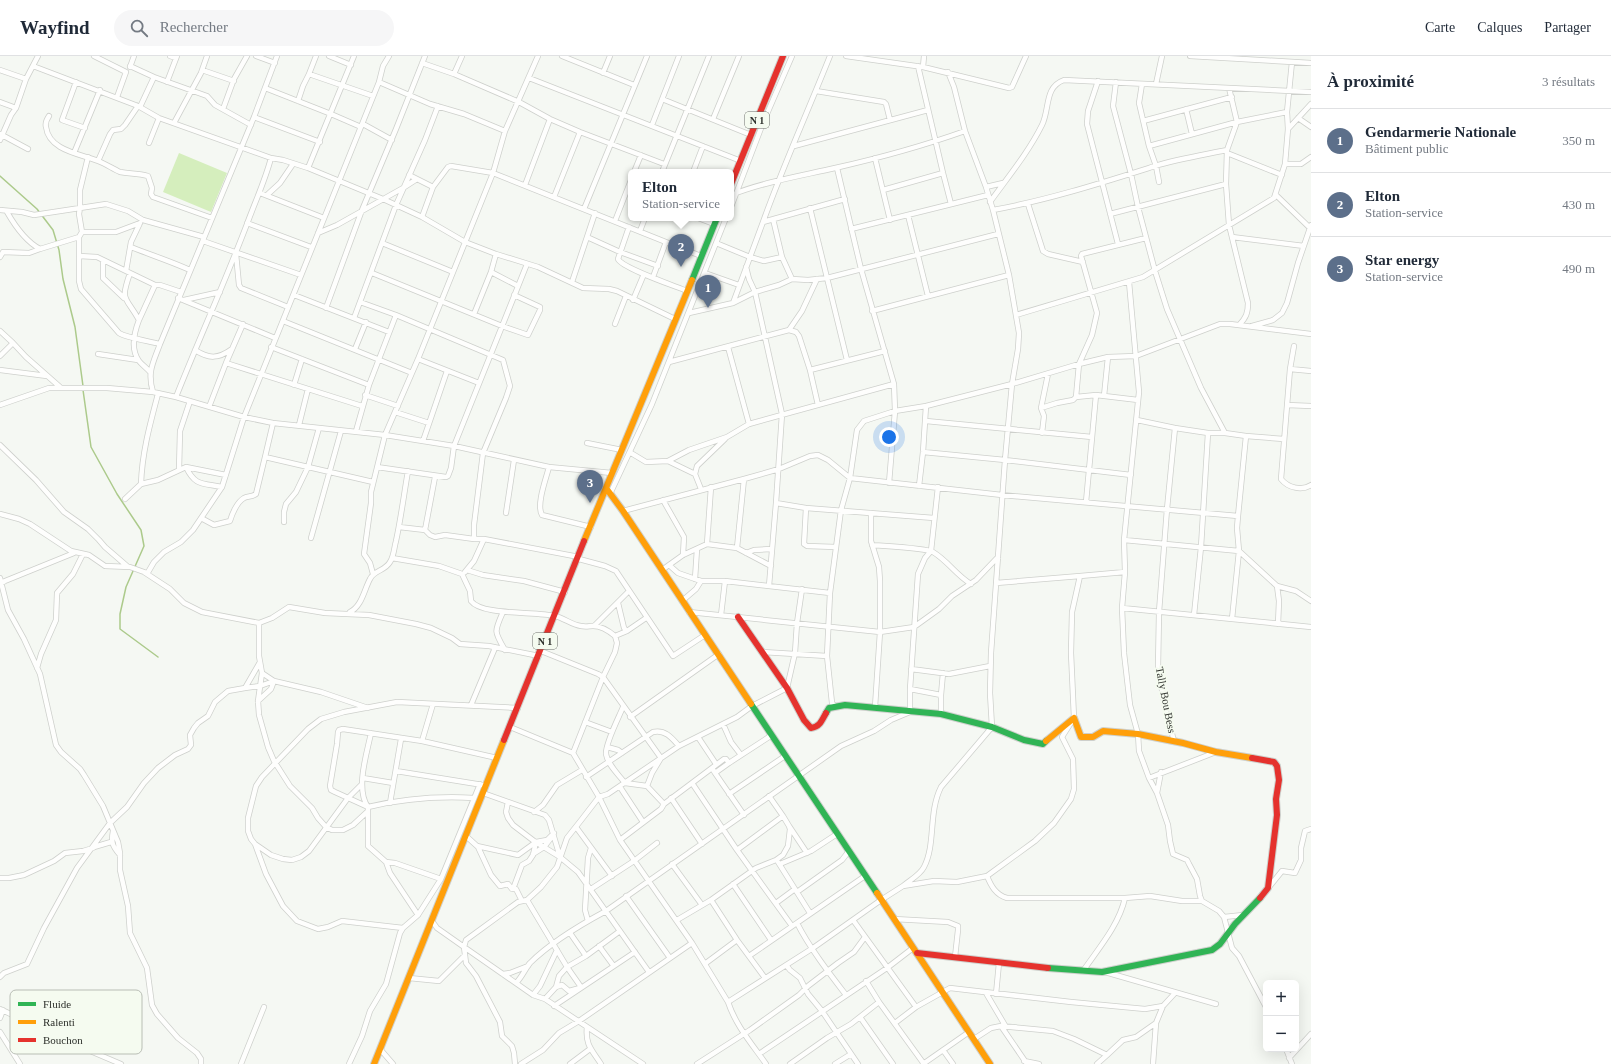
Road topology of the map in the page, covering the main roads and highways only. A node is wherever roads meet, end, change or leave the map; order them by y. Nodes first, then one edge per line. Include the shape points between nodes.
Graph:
1 (781, 56) edge
2 (734, 176) edge
3 (716, 221) edge
4 (606, 488) junction
5 (738, 617) road end
6 (915, 951) junction
7 (374, 1064) edge
8 (990, 1064) edge

1 - 2 main road, N 1
3 - 4 main road, N 1
4 - 6 main road
4 - 7 main road, N 1 via 518,708 483,785 483,793
5 - 6 main road via 811,728 816,728 828,710 835,706 875,707 941,714 992,727 1024,740 1042,744 1074,718 1081,737 1093,737 1103,731 1138,734 1274,762 1277,766 1277,815 1268,888 1212,950 1102,972
6 - 8 main road

